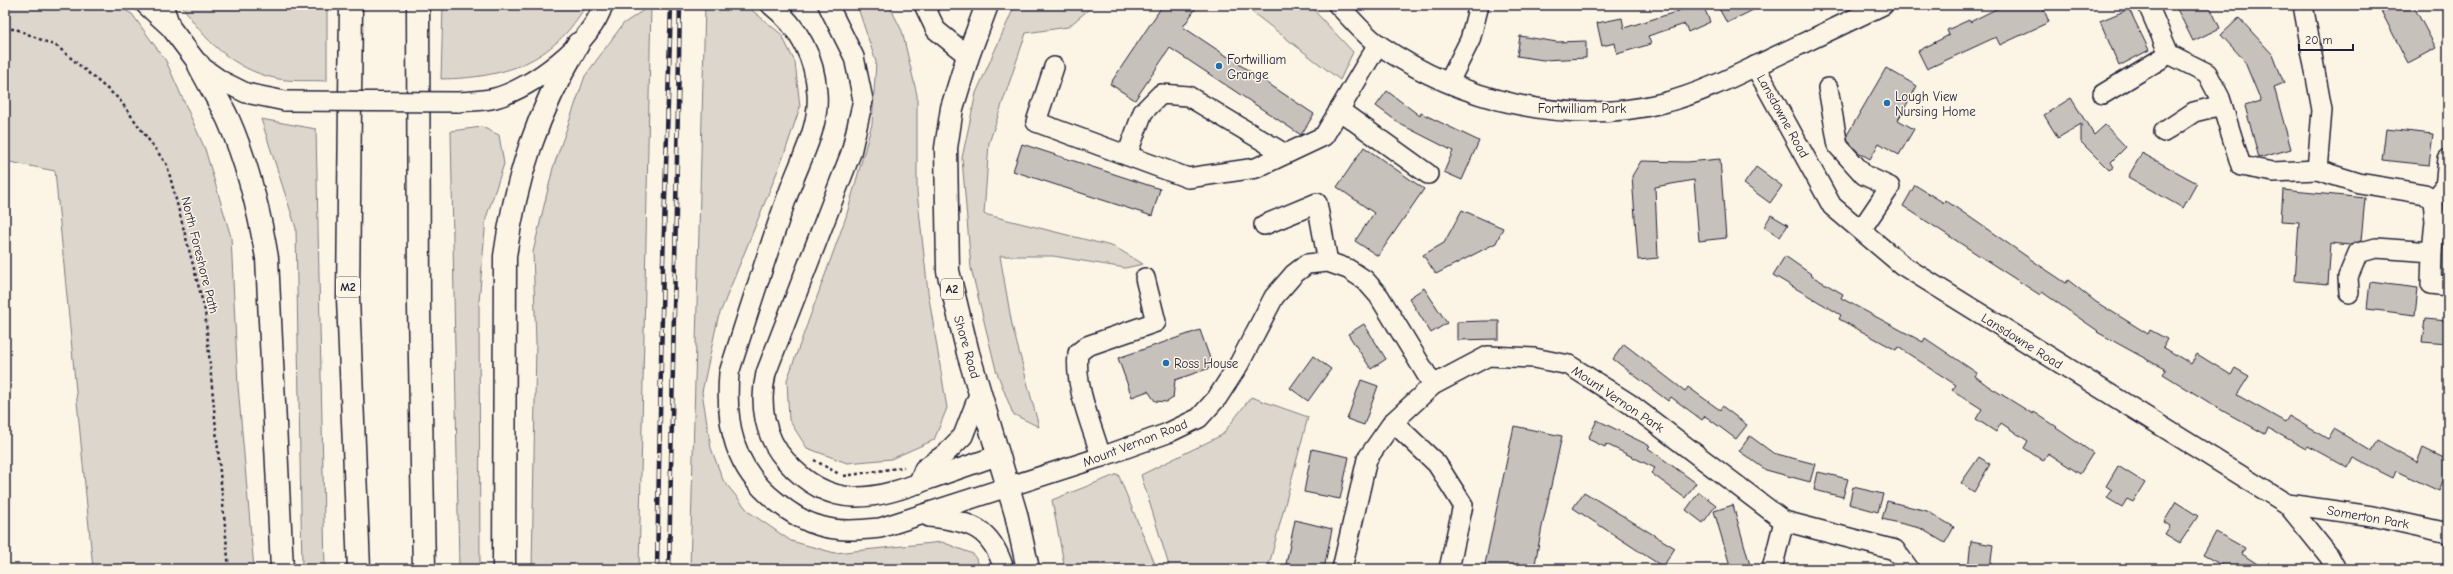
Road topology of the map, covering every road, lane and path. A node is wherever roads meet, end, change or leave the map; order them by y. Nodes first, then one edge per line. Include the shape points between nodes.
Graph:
1 (146, 5) edge
2 (163, 5) edge
3 (351, 5) edge
4 (418, 5) edge
5 (771, 5) edge
6 (828, 5) edge
7 (924, 5) edge
8 (987, 5) edge
9 (1338, 5) edge
10 (1479, 5) edge
11 (1883, 5) edge
12 (2148, 5) edge
13 (2303, 5) edge
14 (606, 8) edge
15 (171, 28) junction
16 (5, 29) edge
17 (578, 44) junction
18 (1378, 44) junction
19 (2169, 54) junction
20 (968, 56) junction
21 (198, 65) junction
22 (1755, 66) junction
23 (1054, 67) dead end
24 (1449, 82) junction
25 (1828, 88) dead end
26 (2103, 94) dead end
27 (2222, 105) junction
28 (1339, 110) junction
29 (2164, 132) dead end
30 (1285, 154) junction
31 (1126, 155) junction
32 (2448, 159) edge
33 (2317, 170) junction
34 (1428, 174) dead end
35 (2433, 201) junction
36 (1264, 225) dead end
37 (1861, 230) junction
38 (2432, 252) junction
39 (1328, 262) junction
40 (1145, 278) dead end
41 (2448, 286) edge
42 (2349, 293) dead end
43 (1434, 386) junction
44 (980, 392) junction
45 (1393, 422) junction
46 (1000, 455) junction
47 (809, 458) dead end
48 (1101, 458) junction
49 (908, 467) dead end
50 (918, 484) junction
51 (1008, 486) junction
52 (2287, 504) junction
53 (922, 516) junction
54 (1784, 521) junction
55 (2448, 533) edge
56 (2328, 565) edge
57 (228, 569) edge
58 (282, 569) edge
59 (359, 569) edge
60 (424, 569) edge
61 (504, 569) edge
62 (1004, 569) edge
63 (1028, 569) edge
64 (1342, 569) edge
65 (1449, 569) edge
66 (1772, 569) edge
67 (1909, 569) edge

1 - 15 street
2 - 15 street
3 - 59 main road, M2 via 348,298
4 - 60 main road via 419,300
5 - 53 street, Mount Vernon Road via 796,30 806,47 818,94 812,135 790,188 729,373 727,396 732,436 739,456 750,475 767,494 789,511 819,526 852,531 880,528
6 - 50 street via 854,57 863,100 852,153 766,373 762,405 777,452 810,484 840,496 865,498
7 - 20 street via 936,30
8 - 20 main road, Shore Road / A2
9 - 18 street, Fortwilliam Park
10 - 24 street via 1470,40
11 - 22 street, Fortwilliam Park
12 - 19 street
13 - 33 street via 2322,110
14 - 17 street
15 - 21 street
16 - 57 path, North Foreshore Path via 16,29 58,47 69,56 119,99 167,166 205,311
17 - 21 street, bridge via 555,65 521,88 494,98 458,102 285,101 246,93
17 - 61 main road via 555,83 523,162 510,219 505,256
18 - 24 street, Fortwilliam Park via 1426,74
18 - 28 street
19 - 26 street
19 - 27 street via 2207,73
20 - 44 main road, Shore Road / A2 via 952,108 946,148 946,236 948,271 956,309
21 - 58 main road via 228,118 260,213 267,265
22 - 24 street, Fortwilliam Park via 1704,90 1663,103 1625,110 1538,110 1494,101
22 - 37 street, Lansdowne Road via 1832,206
23 - 31 street via 1036,122
25 - 37 street via 1838,146 1864,175 1890,187
27 - 29 street via 2194,112
27 - 33 street via 2241,166 2273,172
28 - 30 street via 1324,136
28 - 34 street
30 - 31 street via 1256,168 1188,178
30 - 31 street via 1188,96 1161,94 1143,112
32 - 35 street via 2445,187
33 - 35 street via 2359,183 2425,194
35 - 38 street via 2435,221
36 - 39 street via 1317,203
37 - 52 street, Lansdowne Road via 1902,265
38 - 41 street via 2431,284
38 - 42 street via 2376,248 2358,253 2348,278
39 - 43 street, Mount Vernon Road via 1348,269 1365,280 1378,296
39 - 48 street, Mount Vernon Road via 1307,264 1294,274 1274,297 1239,364 1217,398 1199,418 1168,433
40 - 48 street via 1156,322 1088,346 1078,353 1076,364 1080,385
43 - 45 street, Mount Vernon Park
43 - 54 street, Mount Vernon Park via 1488,356 1534,358 1569,365 1630,404
44 - 46 main road, Shore Road / A2
44 - 50 street via 962,438 924,469
45 - 64 street, Mount Vernon Park via 1367,459
45 - 65 street via 1437,464 1463,504
46 - 50 street
46 - 51 main road, Shore Road / A2
47 - 49 path via 842,476
48 - 51 street, Mount Vernon Road
51 - 53 street, Mount Vernon Road
51 - 63 main road, Shore Road / A2
52 - 55 street, Somerton Park via 2372,516
52 - 56 street, Lansdowne Road
53 - 62 street via 970,524 987,534 999,553
54 - 66 street
54 - 67 street, Mount Vernon Park via 1895,550

